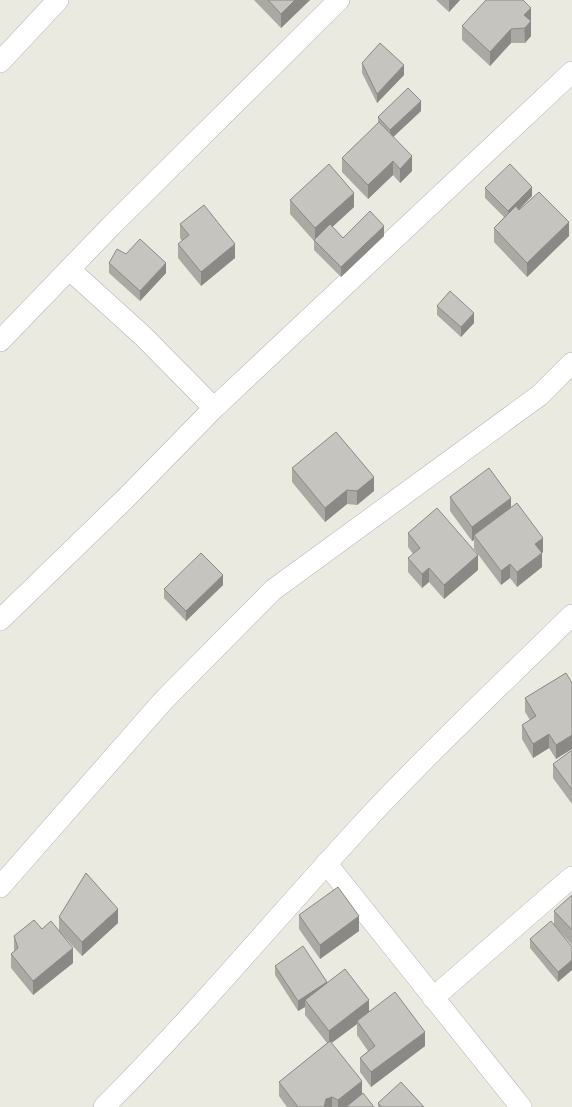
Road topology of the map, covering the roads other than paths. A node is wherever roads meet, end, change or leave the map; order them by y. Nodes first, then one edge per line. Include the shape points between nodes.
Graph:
1 (58, 0) edge
2 (339, 0) edge
3 (0, 62) edge
4 (572, 72) edge
5 (68, 269) junction
6 (0, 341) edge
7 (572, 363) edge
8 (214, 408) junction
9 (572, 615) edge
10 (0, 620) edge
11 (326, 864) junction
12 (572, 876) edge
13 (0, 887) edge
14 (433, 998) junction
15 (104, 1107) edge
16 (521, 1107) edge

1 - 3 street
2 - 5 street
4 - 8 street
5 - 6 street
5 - 8 street via 143,336
7 - 13 street via 540,395 273,590 163,701
8 - 10 street via 125,499
9 - 11 street via 453,732
11 - 14 street
11 - 15 street via 155,1056
12 - 14 street
14 - 16 street

